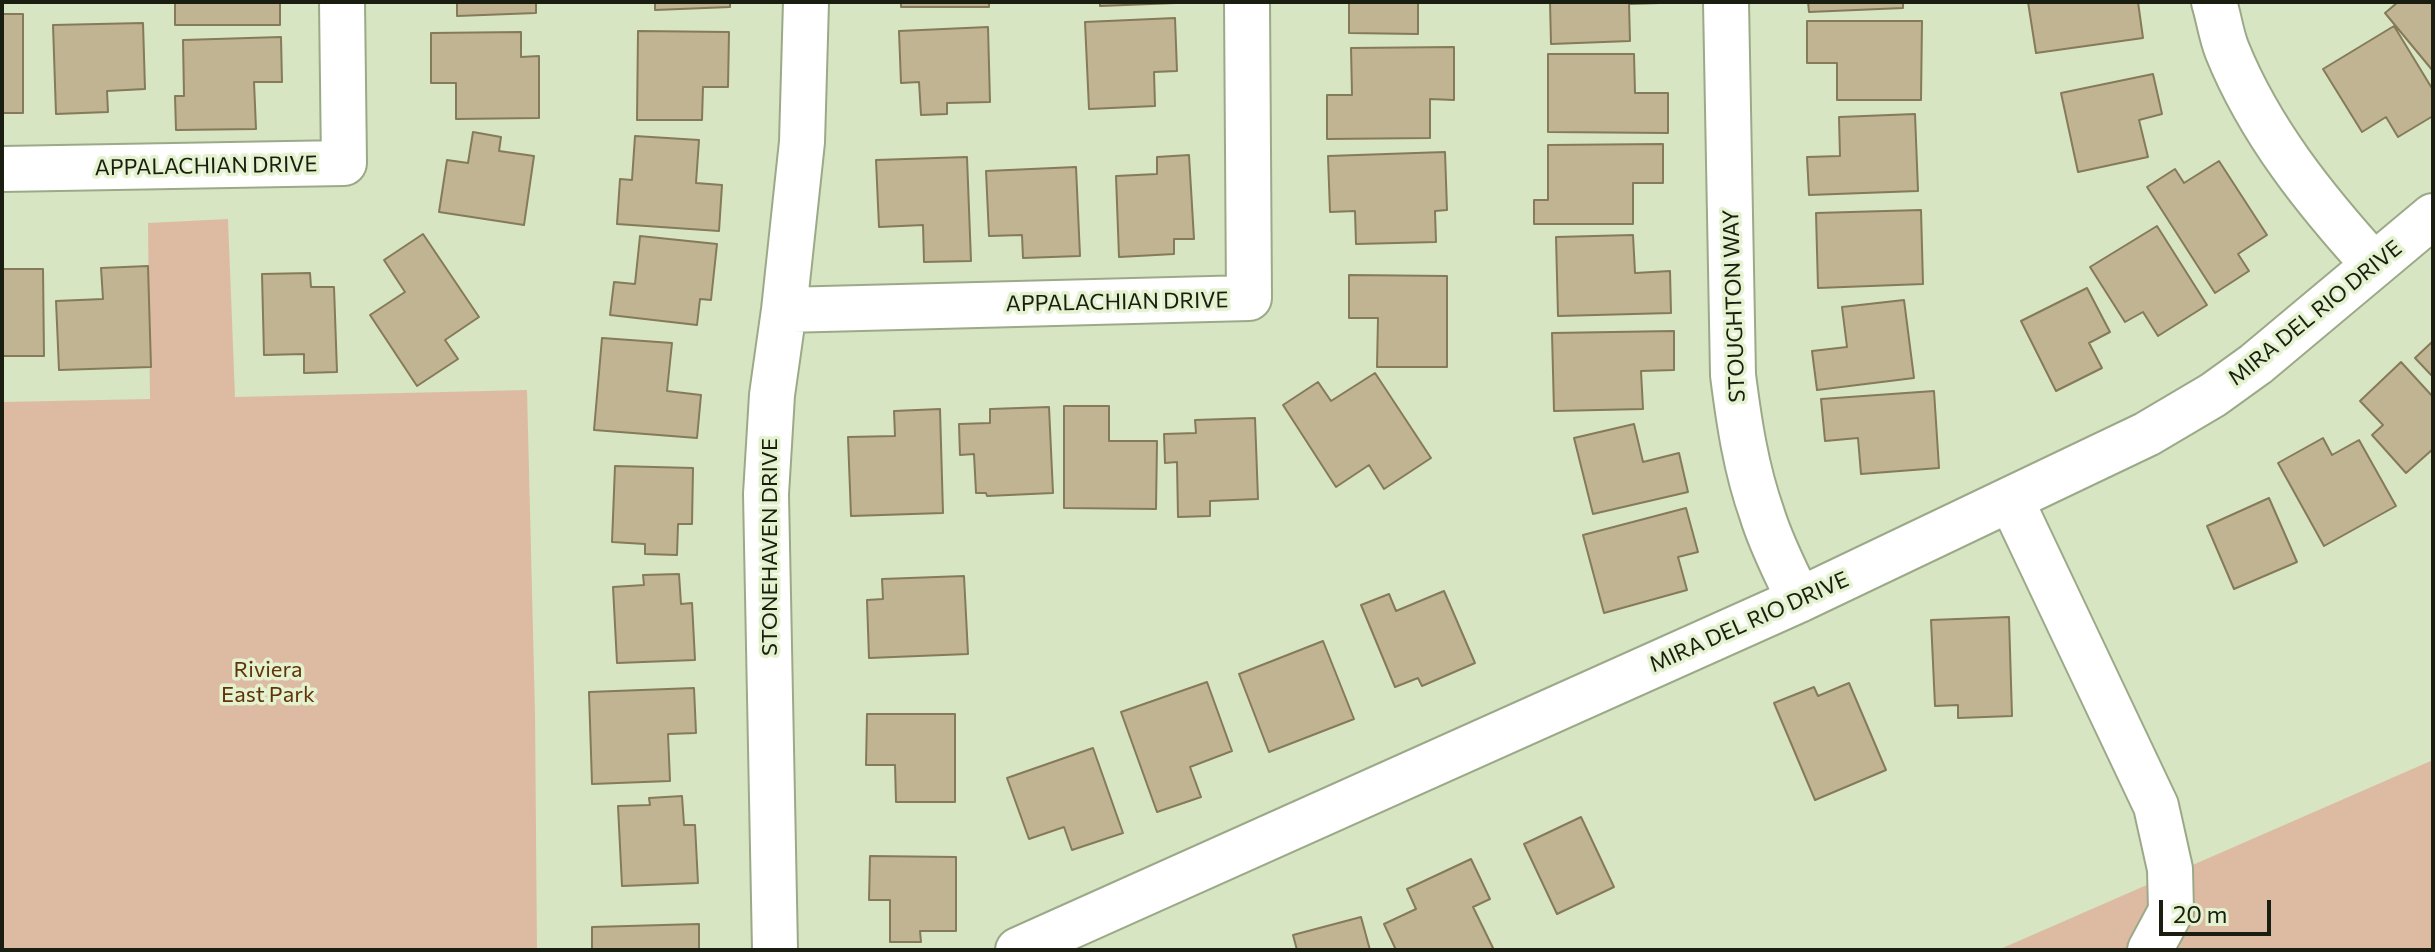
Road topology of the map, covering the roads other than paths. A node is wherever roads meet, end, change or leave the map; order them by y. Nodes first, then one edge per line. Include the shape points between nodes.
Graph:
1 (342, 2) edge
2 (806, 2) edge
3 (1247, 2) edge
4 (1726, 2) edge
5 (2214, 2) edge
6 (2, 169) edge
7 (2433, 216) edge
8 (2374, 265) junction
9 (784, 310) junction
10 (2011, 500) junction
11 (1799, 600) junction
12 (775, 950) edge
13 (1018, 950) edge
14 (2150, 950) edge

1 - 6 street, APPALACHIAN DRIVE via 344,163
2 - 9 street, STONEHAVEN DRIVE via 802,142
3 - 9 street, APPALACHIAN DRIVE via 1249,298
4 - 11 street, STOUGHTON WAY via 1737,413 1763,518
5 - 8 street via 2227,49 2282,153
7 - 8 street, MIRA DEL RIO DRIVE
8 - 10 street, MIRA DEL RIO DRIVE via 2213,395 2147,434
9 - 12 street, STONEHAVEN DRIVE via 766,494
10 - 11 street, MIRA DEL RIO DRIVE
10 - 14 street via 2156,806 2170,869 2171,911
11 - 13 street, MIRA DEL RIO DRIVE

